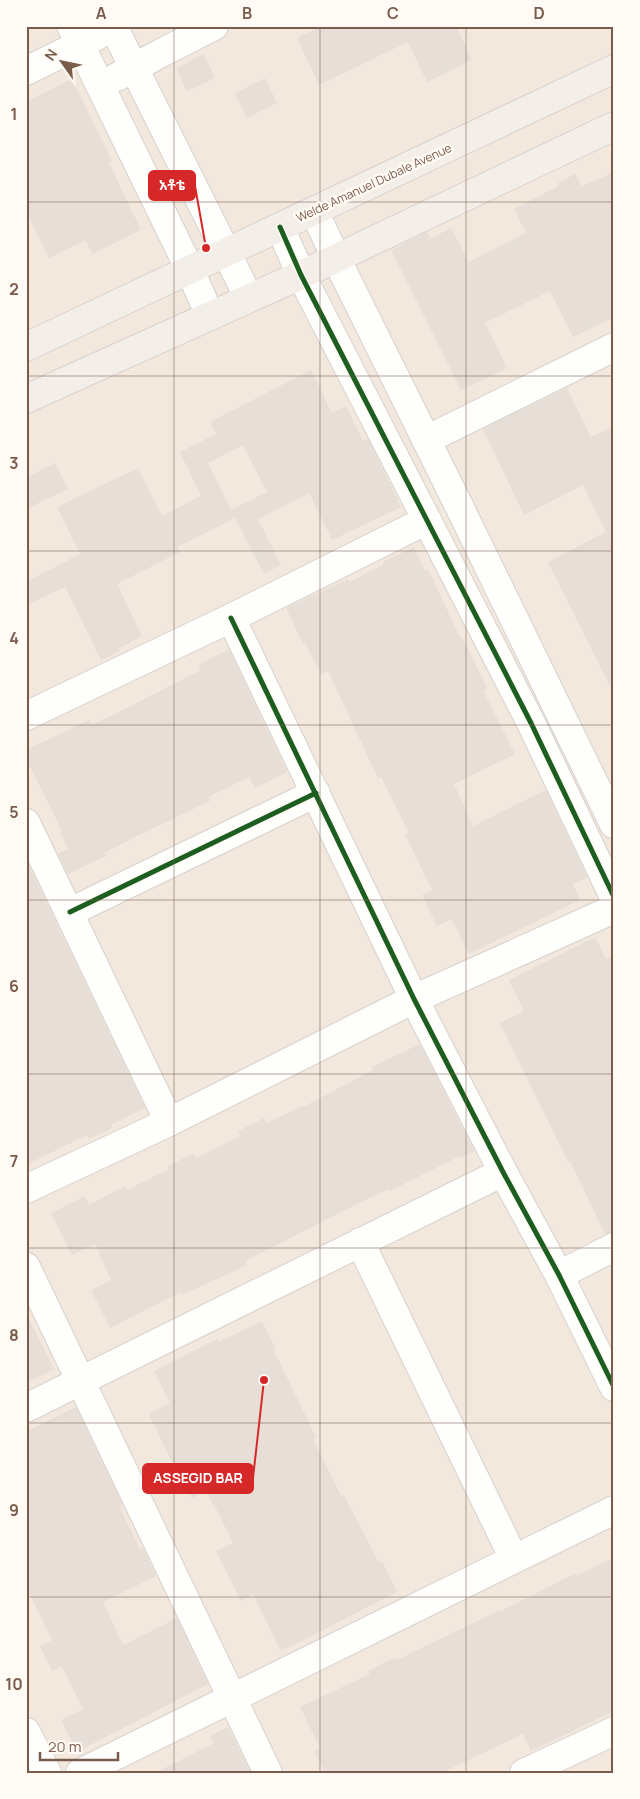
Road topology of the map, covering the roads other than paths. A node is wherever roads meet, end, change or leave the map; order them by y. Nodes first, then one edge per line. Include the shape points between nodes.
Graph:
1 (214, 26) edge
2 (114, 27) edge
3 (75, 35) edge
4 (134, 67) junction
5 (614, 69) edge
6 (26, 71) edge
7 (101, 86) junction
8 (614, 126) edge
9 (314, 211) junction
10 (280, 228) junction
11 (226, 253) junction
12 (336, 258) junction
13 (190, 270) junction
14 (301, 275) junction
15 (249, 298) junction
16 (210, 316) junction
17 (614, 346) edge
18 (26, 347) edge
19 (26, 399) edge
20 (426, 440) junction
21 (426, 520) junction
22 (231, 618) junction
23 (26, 716) edge
24 (316, 793) junction
25 (26, 823) edge
26 (614, 824) edge
27 (614, 897) edge
28 (614, 909) edge
29 (70, 912) junction
30 (414, 999) junction
31 (170, 1122) junction
32 (503, 1172) junction
33 (26, 1190) edge
34 (360, 1242) junction
35 (614, 1247) edge
36 (26, 1267) edge
37 (559, 1275) junction
38 (80, 1380) junction
39 (614, 1387) edge
40 (26, 1408) edge
41 (614, 1510) edge
42 (514, 1559) junction
43 (232, 1697) junction
44 (614, 1731) edge
45 (26, 1732) edge
46 (47, 1773) edge
47 (80, 1773) edge
48 (268, 1773) edge
49 (524, 1773) edge

1 - 4 street
2 - 3 street
2 - 4 street
3 - 6 street
3 - 7 street
4 - 7 street
4 - 11 street
5 - 9 main road, Welde Amanuel Dubale Avenue
7 - 13 street
8 - 12 main road
9 - 10 main road, Welde Amanuel Dubale Avenue
9 - 12 street
10 - 11 main road, Welde Amanuel Dubale Avenue
10 - 14 street
11 - 13 main road, Welde Amanuel Dubale Avenue
11 - 15 street
12 - 14 main road
12 - 20 street
13 - 16 street
13 - 18 main road, Welde Amanuel Dubale Avenue
14 - 15 main road
14 - 21 street
15 - 16 main road
16 - 19 main road
17 - 20 street
20 - 26 street
21 - 22 street
21 - 27 street via 531,723
22 - 23 street
22 - 24 street
24 - 29 street
24 - 30 street
25 - 29 street
28 - 30 street
29 - 31 street
30 - 31 street
30 - 32 street
31 - 33 street
32 - 34 street
32 - 37 street
34 - 38 street
34 - 42 street
35 - 37 street
36 - 38 street
37 - 39 street
38 - 40 street
38 - 43 street
41 - 42 street
42 - 43 street
43 - 47 street
43 - 48 street
44 - 49 street
45 - 46 street

